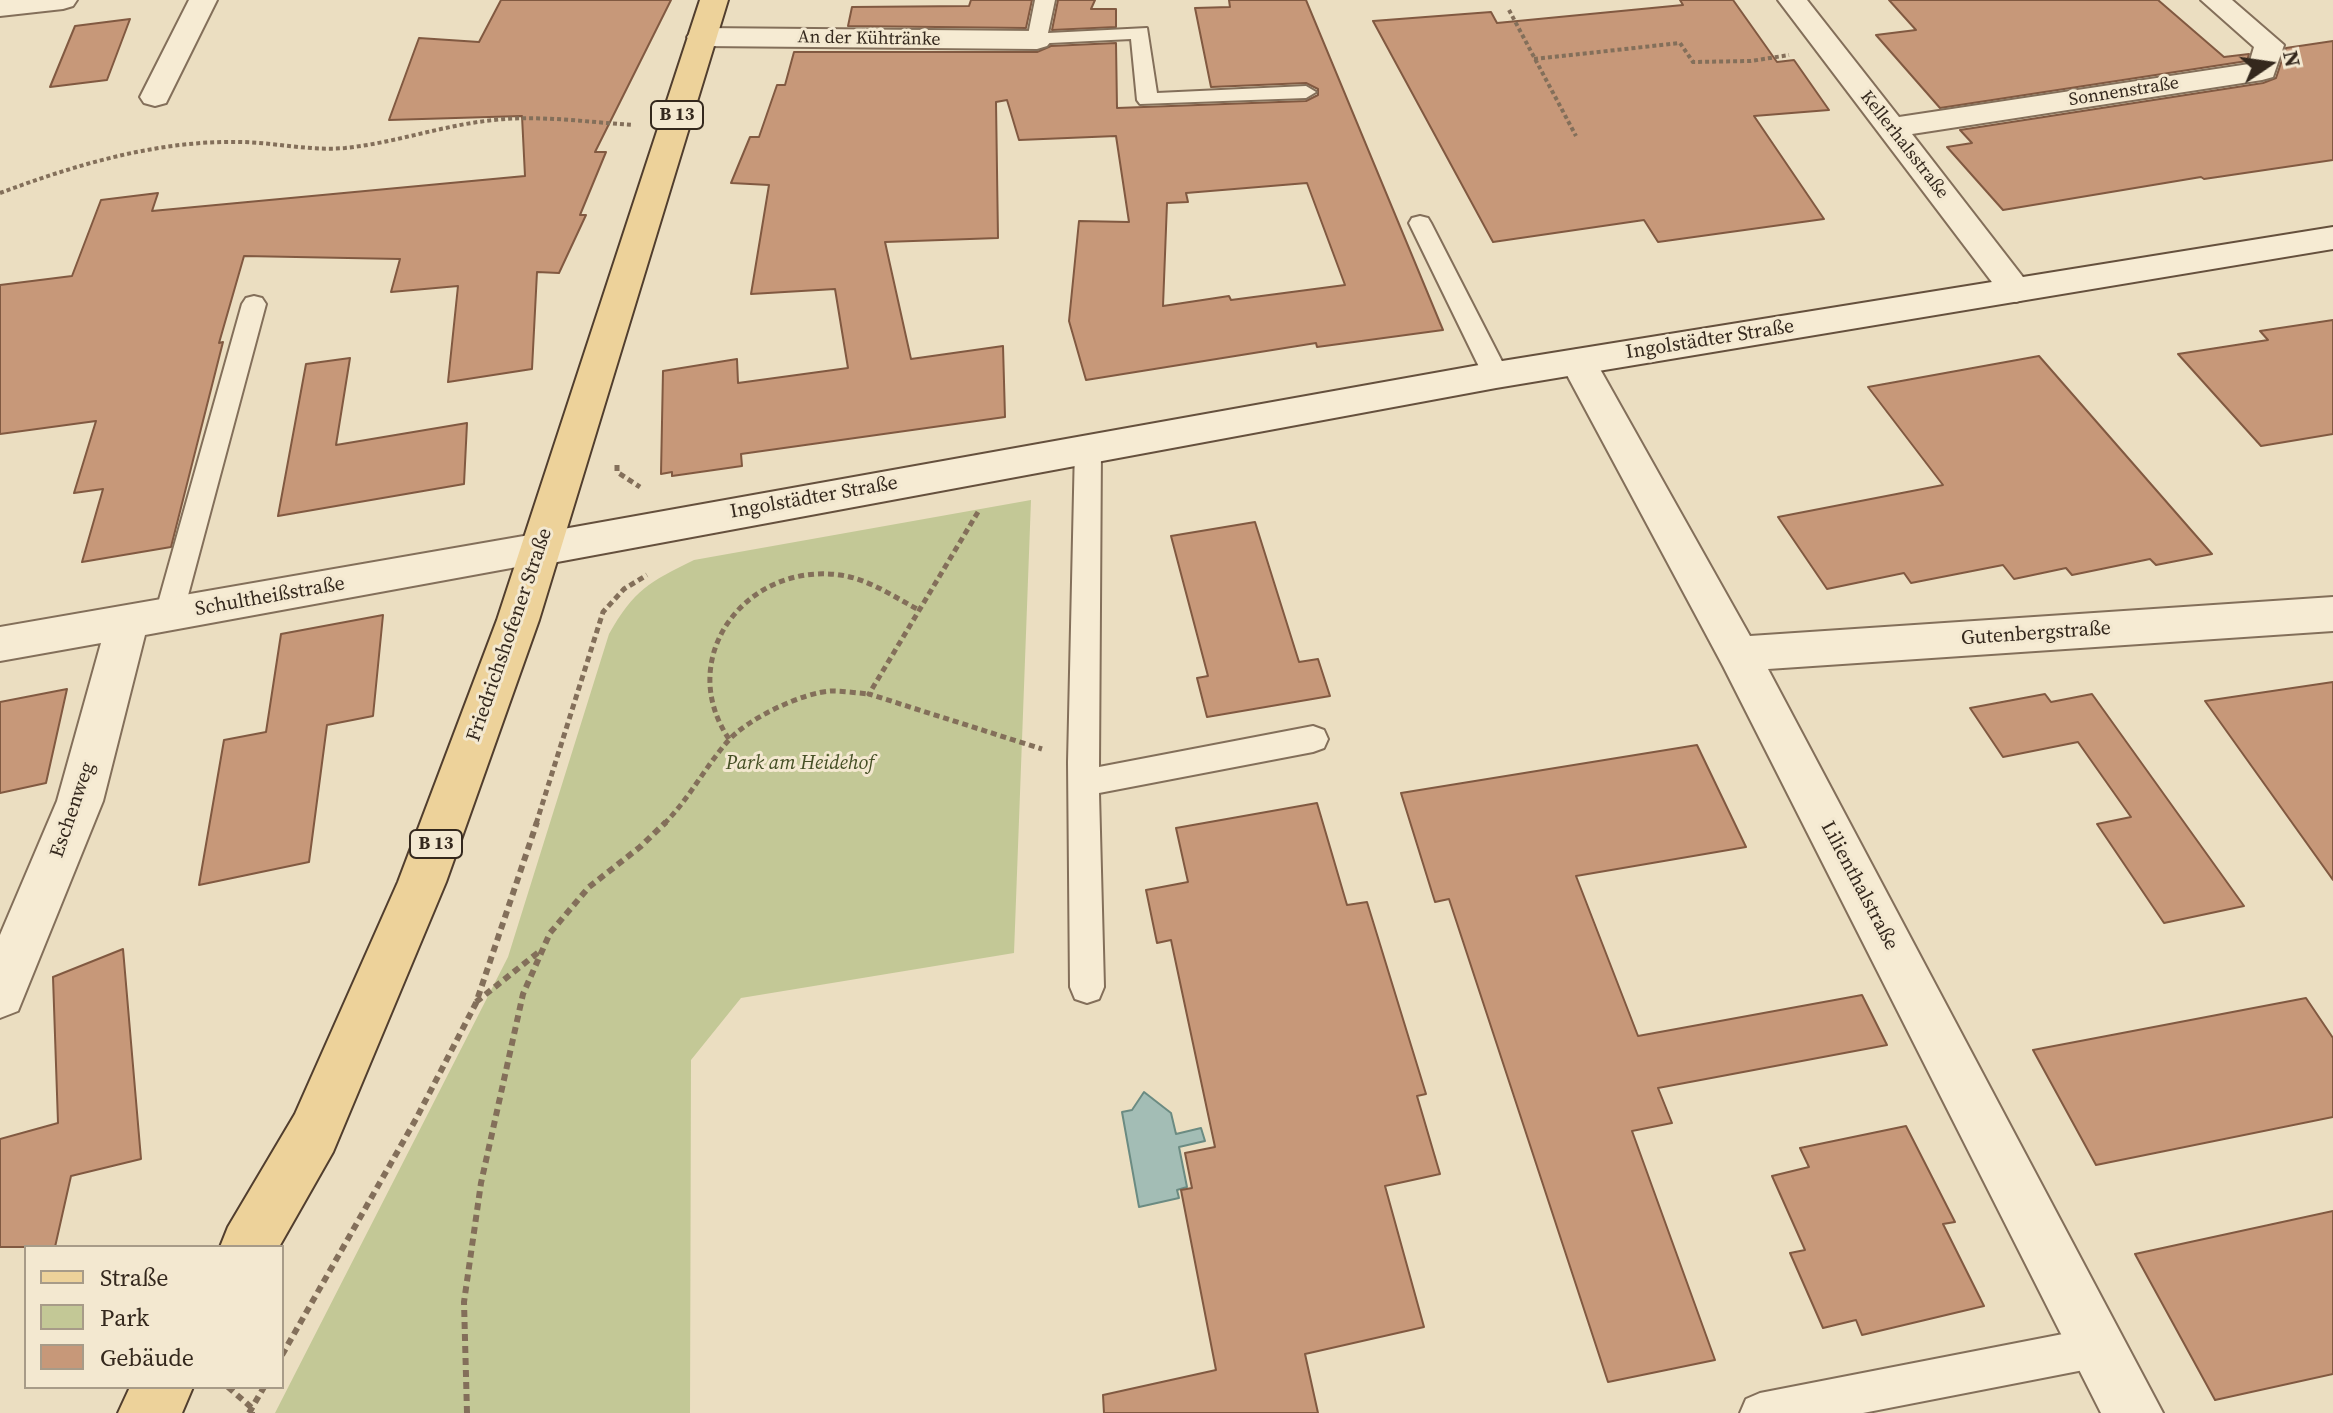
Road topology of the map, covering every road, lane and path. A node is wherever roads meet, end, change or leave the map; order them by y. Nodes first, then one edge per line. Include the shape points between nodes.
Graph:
1 (63, 0) edge
2 (203, 0) edge
3 (714, 0) edge
4 (1045, 0) edge
5 (1792, 0) edge
6 (2215, 0) edge
7 (0, 7) edge
8 (842, 10) dead end
9 (1509, 10) dead end
10 (702, 37) junction
11 (833, 39) junction
12 (1037, 40) junction
13 (1829, 49) junction
14 (1534, 59) junction
15 (1306, 92) dead end
16 (155, 97) dead end
17 (673, 128) junction
18 (1890, 128) junction
19 (1576, 136) dead end
20 (0, 193) edge
21 (1420, 223) dead end
22 (2333, 238) edge
23 (2016, 290) junction
24 (254, 304) dead end
25 (1578, 362) junction
26 (1496, 375) junction
27 (1088, 447) junction
28 (985, 501) dead end
29 (541, 549) junction
30 (624, 589) dead end
31 (919, 610) junction
32 (2333, 614) edge
33 (149, 618) junction
34 (0, 644) edge
35 (1738, 654) junction
36 (869, 694) junction
37 (729, 739) junction
38 (1313, 739) dead end
39 (1083, 772) junction
40 (543, 949) junction
41 (1087, 987) dead end
42 (0, 994) edge
43 (476, 1003) junction
44 (249, 1245) edge
45 (2099, 1347) junction
46 (284, 1351) edge
47 (163, 1389) edge
48 (230, 1389) edge
49 (263, 1389) edge
50 (251, 1411) edge
51 (148, 1413) edge
52 (467, 1413) edge
53 (1760, 1413) edge
54 (2133, 1413) edge

1 - 7 street
2 - 16 street
3 - 10 main road, Friedrichshofener Straße / B 13
4 - 12 lane
5 - 13 street, Kellerhalsstraße
6 - 18 street, Sonnenstraße via 2269,45 2262,71
8 - 11 street
9 - 14 path
10 - 11 street, An der Kühtränke
10 - 17 main road, Friedrichshofener Straße / B 13
11 - 12 street, An der Kühtränke
12 - 15 lane, An der Kühtränke via 1140,32 1147,100
13 - 14 path via 1751,61 1693,62 1680,43
13 - 18 street, Kellerhalsstraße
14 - 19 path
17 - 20 path via 545,119 492,121 325,149 241,142 155,148 67,167
17 - 29 main road, Friedrichshofener Straße / B 13
18 - 23 street, Kellerhalsstraße
21 - 26 lane
22 - 23 street, Ingolstädter Straße
23 - 25 street, Ingolstädter Straße
24 - 33 lane
25 - 26 street, Ingolstädter Straße
25 - 35 street, Lilienthalstraße
26 - 27 street, Ingolstädter Straße
27 - 29 street, Ingolstädter Straße
27 - 39 lane
28 - 31 path
29 - 33 street, Schultheißstraße
29 - 44 main road, Friedrichshofener Straße / B 13 via 422,882 314,1133
30 - 43 path via 603,612
31 - 36 path
31 - 37 path via 840,575 803,576 768,587 741,604 724,626 711,683 715,718
32 - 35 street, Gutenbergstraße
33 - 34 street, Schultheißstraße
33 - 42 street, Eschenweg
35 - 45 street, Lilienthalstraße
36 - 37 path via 830,691 793,701
36 - 39 path
37 - 40 path via 679,809 589,887
38 - 39 lane
39 - 41 lane
40 - 43 path
40 - 52 path via 523,994 481,1183 464,1302
43 - 46 path
45 - 53 lane
45 - 54 street, Lilienthalstraße
47 - 51 main road
48 - 50 path
49 - 50 path

